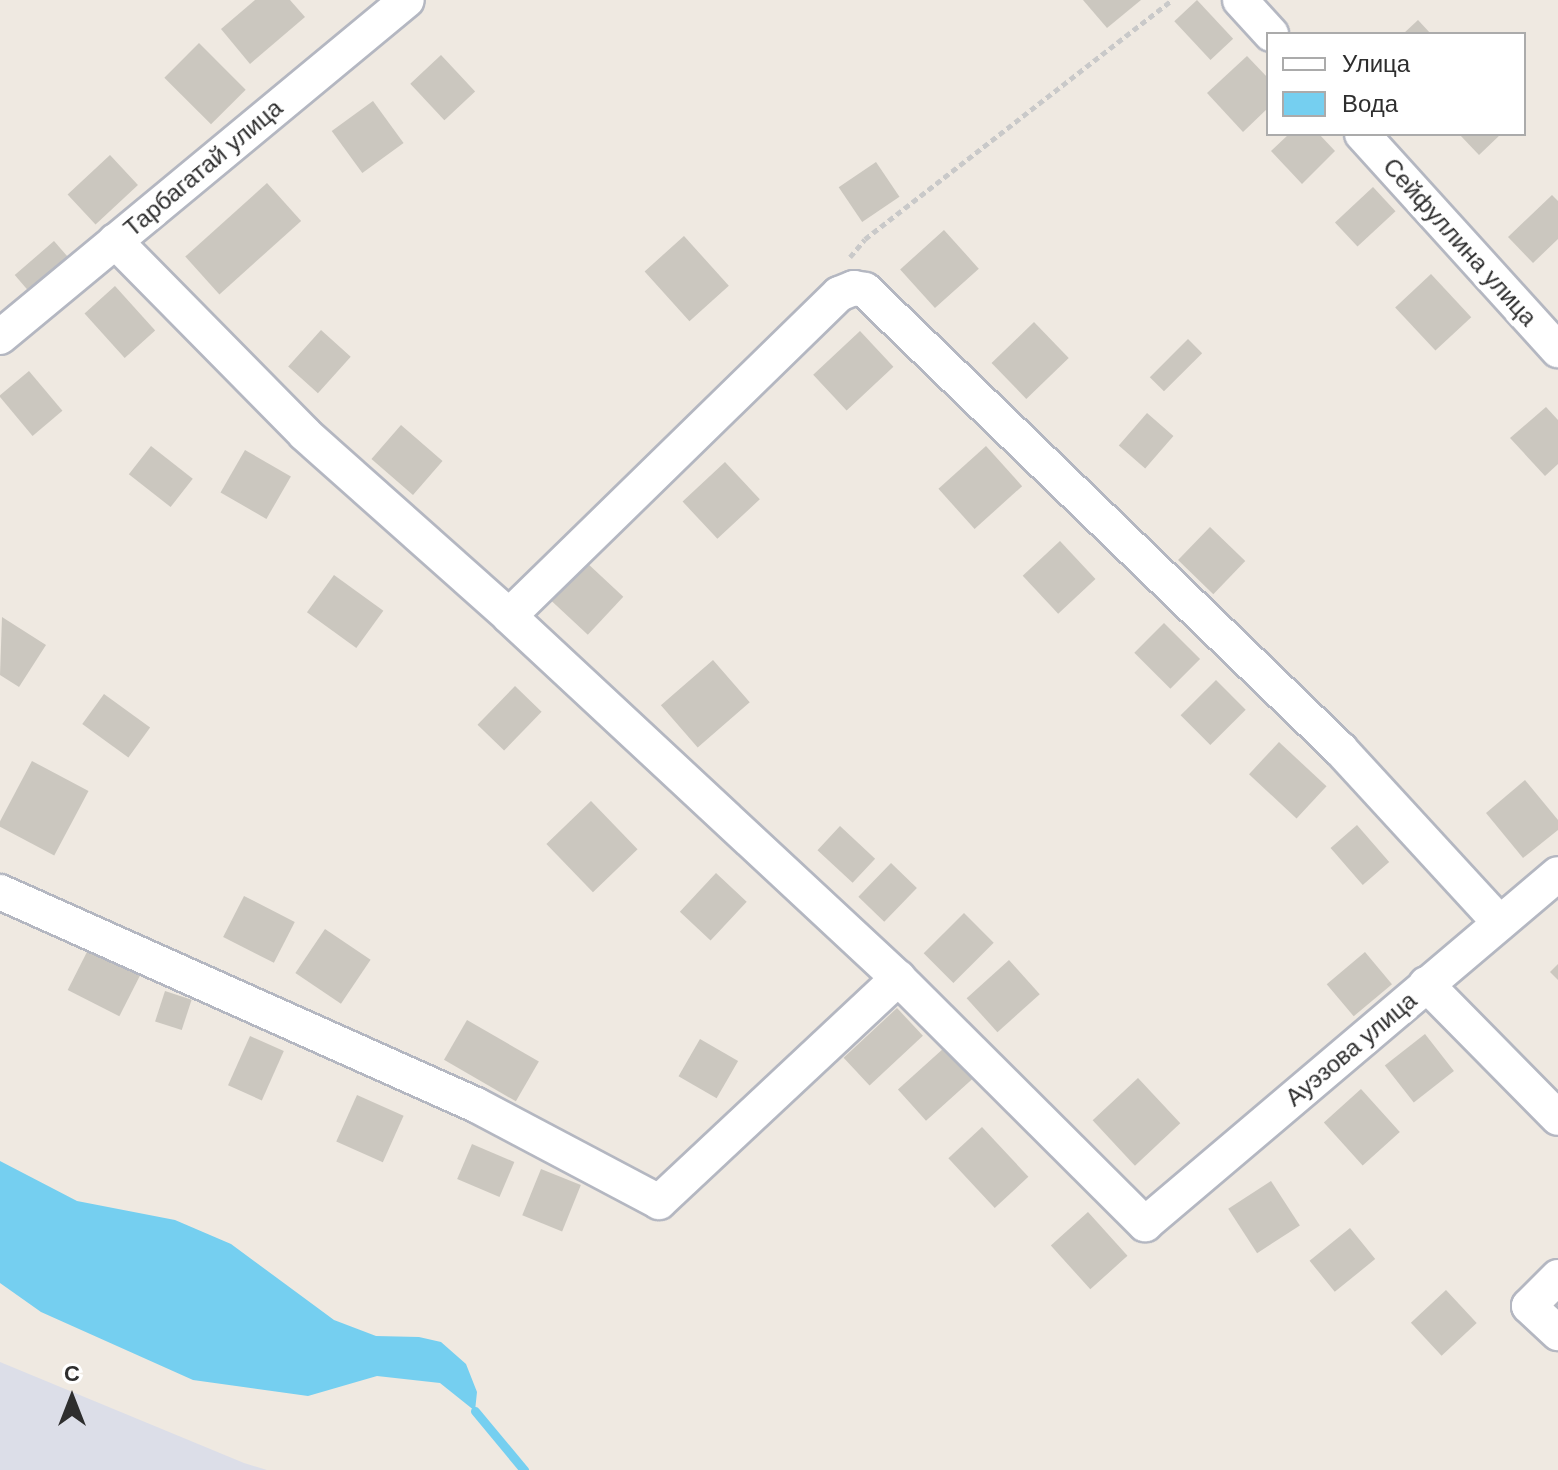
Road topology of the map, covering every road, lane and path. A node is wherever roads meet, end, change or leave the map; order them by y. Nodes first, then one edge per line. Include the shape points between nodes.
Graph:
1 (407, 0) edge
2 (1172, 0) edge
3 (1240, 0) edge
4 (1269, 32) edge
5 (1364, 136) edge
6 (115, 241) junction
7 (854, 288) junction
8 (0, 337) edge
9 (1558, 350) edge
10 (509, 616) junction
11 (1558, 874) edge
12 (0, 892) edge
13 (1500, 923) junction
14 (898, 978) junction
15 (1426, 984) junction
16 (1558, 1118) edge
17 (1558, 1277) edge
18 (1558, 1333) edge

1 - 6 street, Тарбагатай улица
2 - 7 path via 865,239 849,258
3 - 4 street
5 - 9 street, Сейфуллина улица
6 - 8 street, Тарбагатай улица
6 - 10 street via 305,434
7 - 10 street via 839,294
7 - 13 street via 865,290 1340,749
10 - 14 street
11 - 13 street, Ауэзова улица
12 - 14 street via 476,1105 659,1202
13 - 15 street, Ауэзова улица
14 - 15 street, Ауэзова улица via 1145,1224
15 - 16 street
17 - 18 street via 1529,1306

